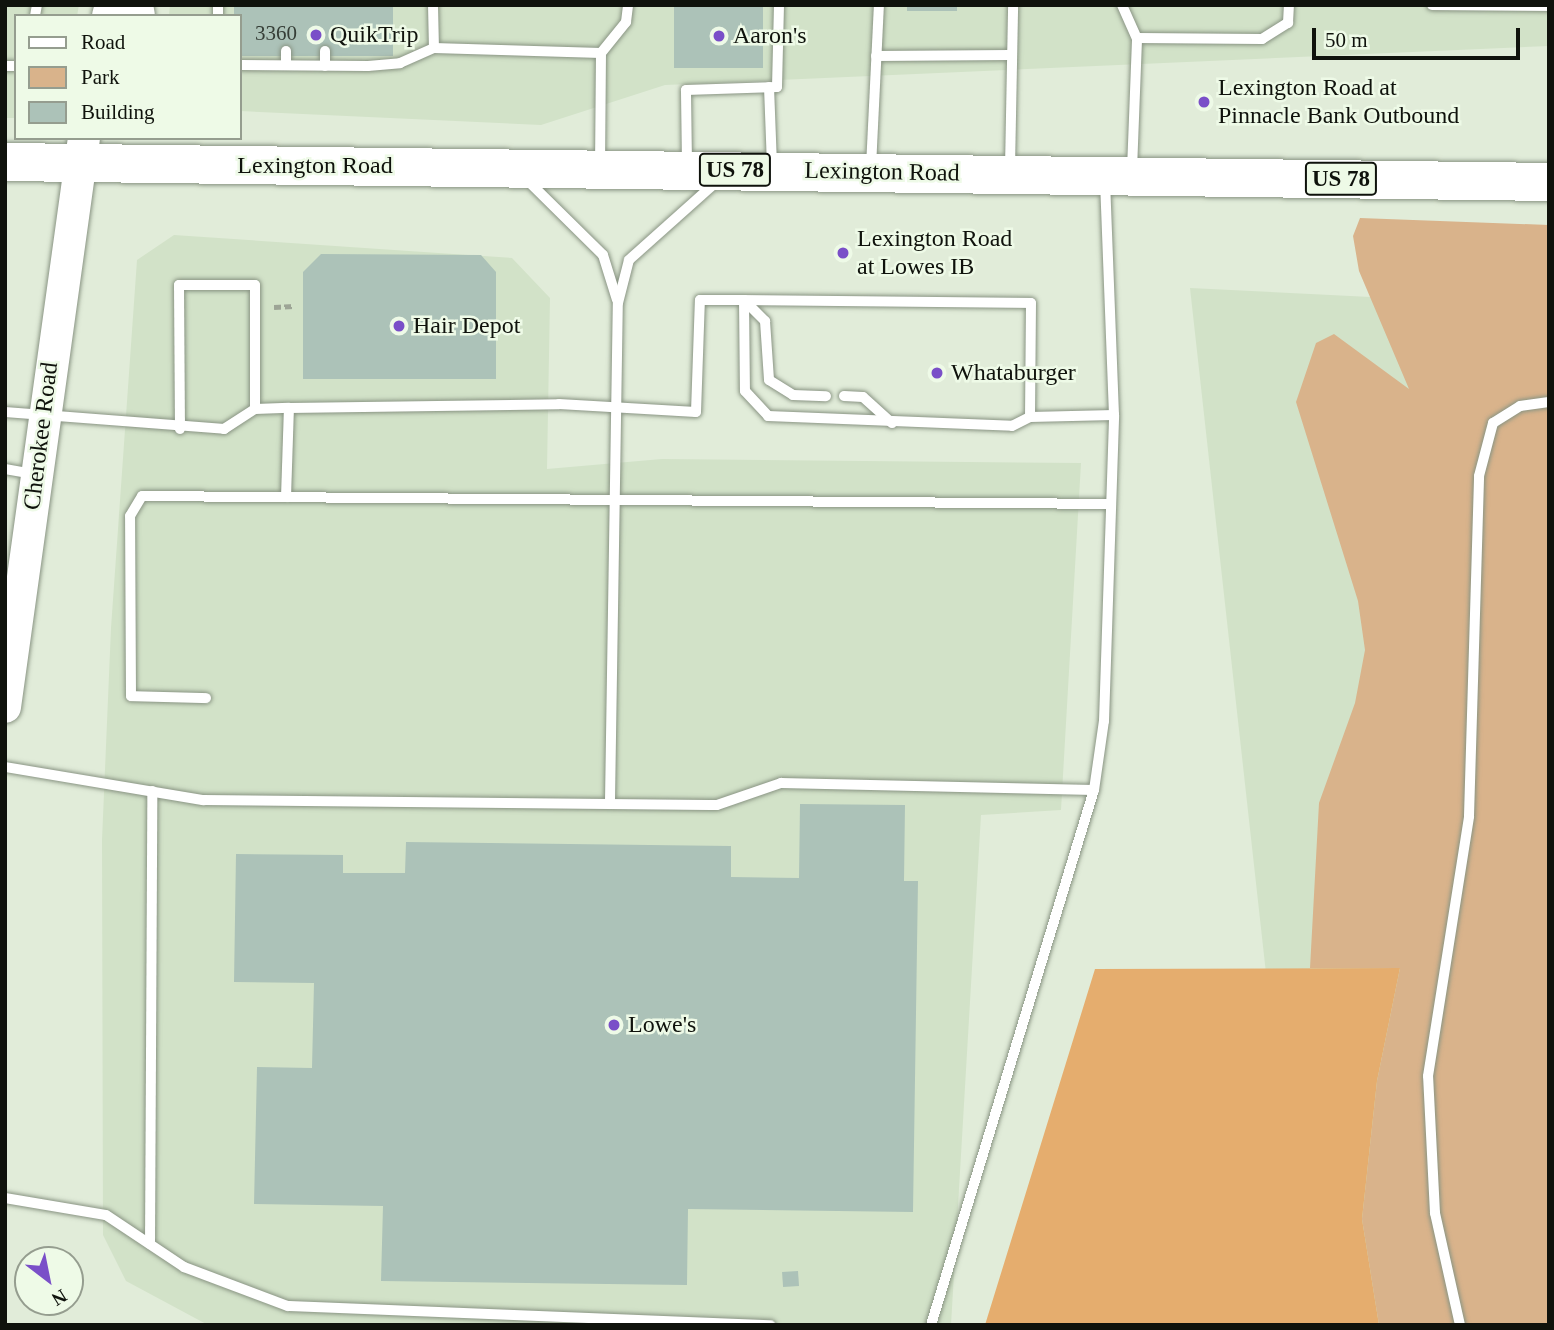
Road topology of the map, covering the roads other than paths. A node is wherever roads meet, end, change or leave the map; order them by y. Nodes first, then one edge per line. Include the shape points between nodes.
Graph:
1 (433, 5) edge
2 (628, 5) edge
3 (779, 5) edge
4 (878, 5) edge
5 (1013, 5) edge
6 (1122, 5) edge
7 (1289, 5) edge
8 (1432, 5) edge
9 (1549, 6) edge
10 (1137, 38) junction
11 (435, 47) junction
12 (286, 51) dead end
13 (325, 51) dead end
14 (368, 52) dead end
15 (601, 53) junction
16 (1010, 55) junction
17 (876, 56) junction
18 (242, 65) edge
19 (286, 65) junction
20 (325, 66) junction
21 (368, 66) junction
22 (769, 87) junction
23 (213, 140) edge
24 (83, 152) edge
25 (5, 162) edge
26 (240, 166) junction
27 (515, 168) junction
28 (600, 170) junction
29 (687, 170) junction
30 (731, 170) junction
31 (772, 171) junction
32 (871, 171) junction
33 (1010, 174) junction
34 (1119, 176) junction
35 (1549, 183) edge
36 (744, 300) junction
37 (618, 303) junction
38 (826, 396) dead end
39 (844, 396) dead end
40 (1549, 402) edge
41 (289, 408) junction
42 (255, 409) junction
43 (615, 409) junction
44 (5, 412) edge
45 (44, 412) junction
46 (1114, 415) junction
47 (1030, 417) junction
48 (892, 424) junction
49 (180, 429) junction
50 (20, 472) edge
51 (286, 497) junction
52 (615, 500) junction
53 (1107, 503) junction
54 (206, 698) dead end
55 (5, 707) edge
56 (5, 767) edge
57 (1094, 790) junction
58 (152, 791) junction
59 (610, 801) junction
60 (5, 1198) edge
61 (150, 1244) junction
62 (771, 1325) edge
63 (931, 1325) edge
64 (1460, 1325) edge

1 - 11 lane
2 - 15 lane via 626,22
3 - 22 lane via 777,87
4 - 17 lane
5 - 16 lane
6 - 10 lane
7 - 10 lane via 1288,23 1262,39
8 - 9 lane
10 - 34 lane
11 - 15 lane
11 - 21 lane via 400,63
12 - 19 lane
13 - 20 lane
14 - 21 lane
15 - 28 lane
16 - 17 lane
16 - 33 lane
17 - 32 lane
18 - 19 lane
19 - 20 lane
20 - 21 lane
22 - 29 lane via 686,90
22 - 31 lane
23 - 26 highway
24 - 25 highway, Lexington Road / US 78
24 - 26 highway, Lexington Road / US 78
24 - 45 main road, Cherokee Road
26 - 27 highway, Lexington Road / US 78
27 - 28 highway, Lexington Road / US 78
27 - 37 lane via 603,255
28 - 29 highway, Lexington Road / US 78
29 - 30 highway, Lexington Road / US 78
30 - 31 highway, Lexington Road / US 78
30 - 37 lane via 629,260
31 - 32 highway, Lexington Road / US 78
32 - 33 highway, Lexington Road / US 78
33 - 34 highway, Lexington Road / US 78
34 - 35 highway, Lexington Road / US 78
34 - 46 lane
36 - 38 lane via 765,321 769,380 793,395
36 - 43 lane via 700,300 696,412
36 - 47 lane via 1031,303
36 - 48 lane via 745,391 753,405 787,421
37 - 43 lane
39 - 48 lane via 863,397
40 - 64 lane via 1520,406 1493,423 1479,476 1469,816 1428,1076 1435,1213
41 - 42 lane
41 - 43 lane
41 - 51 lane
42 - 49 lane via 224,429
42 - 49 lane via 255,285 179,285
43 - 52 lane
44 - 45 lane
45 - 49 lane
45 - 50 main road, Cherokee Road
46 - 47 lane
46 - 53 lane
47 - 48 lane via 1012,426
50 - 55 main road, Cherokee Road
51 - 52 lane
51 - 54 lane via 154,494 135,504 128,597 131,696
52 - 53 lane
52 - 59 lane
53 - 57 lane via 1104,721
56 - 58 lane
57 - 59 lane via 781,783 717,805
57 - 63 lane
58 - 59 lane via 203,800
58 - 61 lane
60 - 61 lane via 106,1215
61 - 62 lane via 184,1267 288,1306

